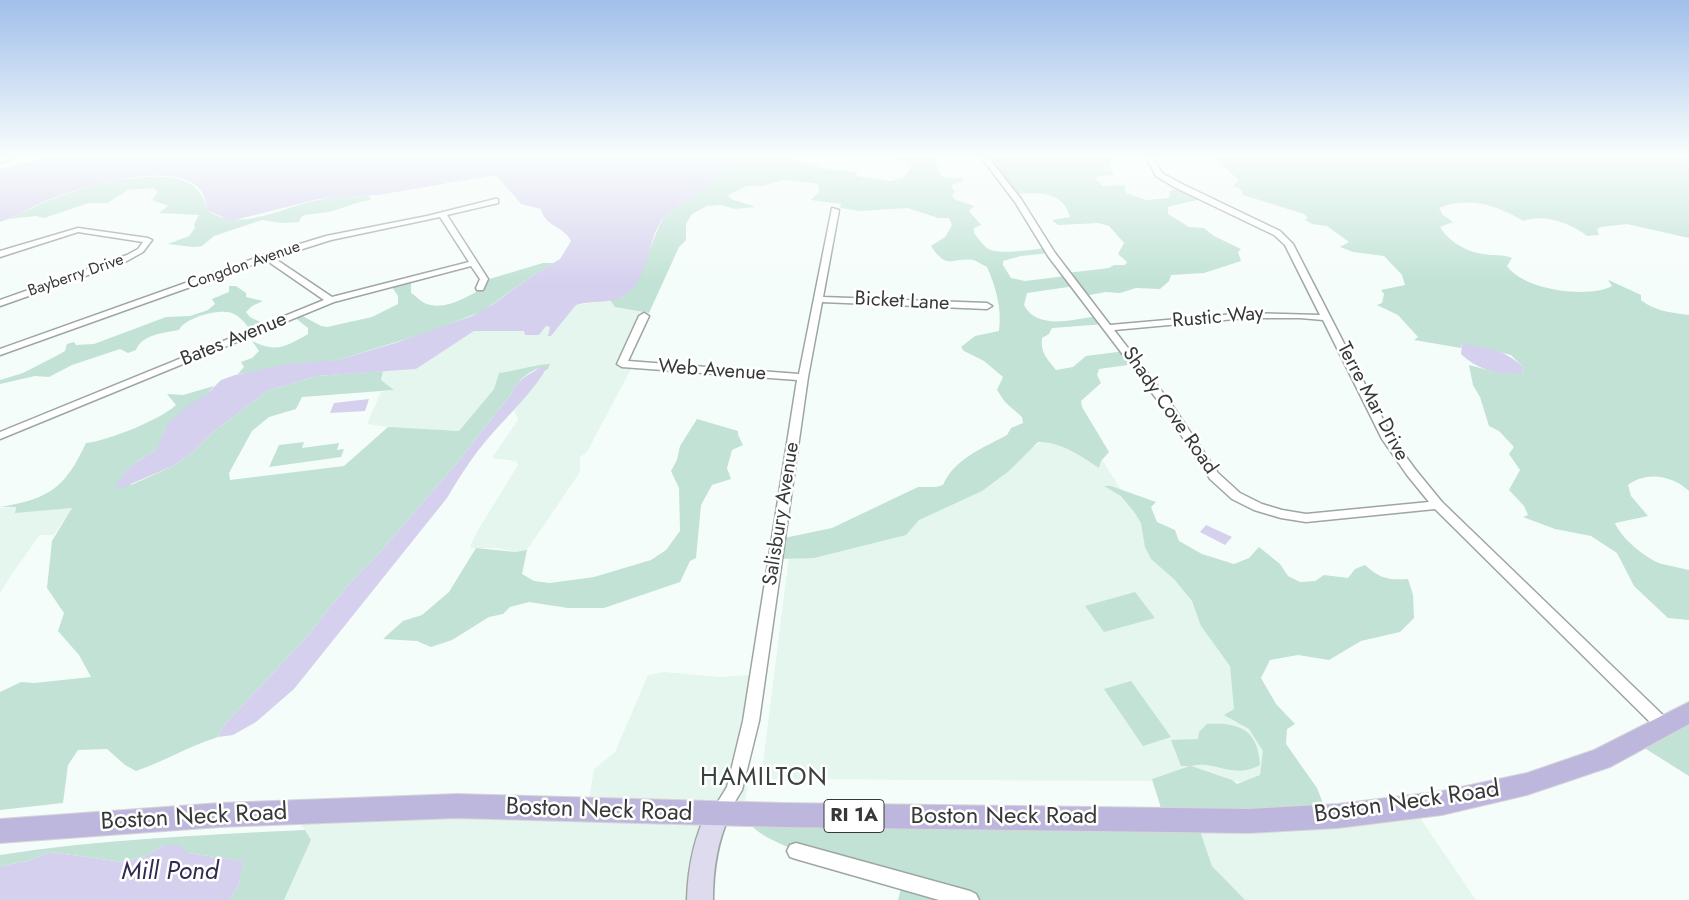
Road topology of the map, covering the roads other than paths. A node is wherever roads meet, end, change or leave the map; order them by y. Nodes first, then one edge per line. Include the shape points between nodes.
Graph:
1 (1016, 199) edge
2 (1205, 199) edge
3 (495, 201) dead end
4 (835, 210) dead end
5 (442, 214) junction
6 (0, 254) edge
7 (267, 256) junction
8 (473, 263) junction
9 (480, 288) dead end
10 (816, 299) junction
11 (331, 300) junction
12 (0, 303) edge
13 (987, 306) dead end
14 (644, 316) dead end
15 (1327, 318) junction
16 (1110, 328) junction
17 (0, 352) edge
18 (803, 377) junction
19 (0, 436) edge
20 (1438, 504) junction
21 (1689, 712) edge
22 (1663, 725) junction
23 (718, 814) junction
24 (0, 831) edge
25 (796, 851) dead end
26 (700, 900) edge
27 (970, 900) edge

1 - 16 street, Shady Cove Road via 1051,254
2 - 15 street, Terre Mar Drive via 1283,239 1299,260
3 - 5 street, Congdon Avenue
4 - 10 street, Salisbury Avenue
5 - 7 street, Congdon Avenue via 329,238
5 - 8 street
6 - 12 street, Bayberry Drive via 78,230 148,240 146,246 122,260
7 - 11 street
7 - 17 street, Congdon Avenue
8 - 9 street via 484,279
8 - 11 street, Bates Avenue
10 - 13 street, Bicket Lane
10 - 18 street, Salisbury Avenue
11 - 19 street, Bates Avenue
14 - 18 street, Web Avenue via 622,364
15 - 16 street, Rustic Way via 1252,315
15 - 20 street, Terre Mar Drive via 1388,439
16 - 20 street, Shady Cove Road via 1214,476 1236,496 1258,507 1306,518
18 - 23 street, Salisbury Avenue via 751,721 734,790
20 - 22 street, Terre Mar Drive
21 - 22 main road, Boston Neck Road / RI 1A
22 - 23 main road, Boston Neck Road / RI 1A via 1600,759 1527,784 1442,803 1338,816 1249,820
23 - 24 main road, Boston Neck Road / RI 1A via 457,806 220,815
23 - 26 street via 710,828 702,860
25 - 27 street

